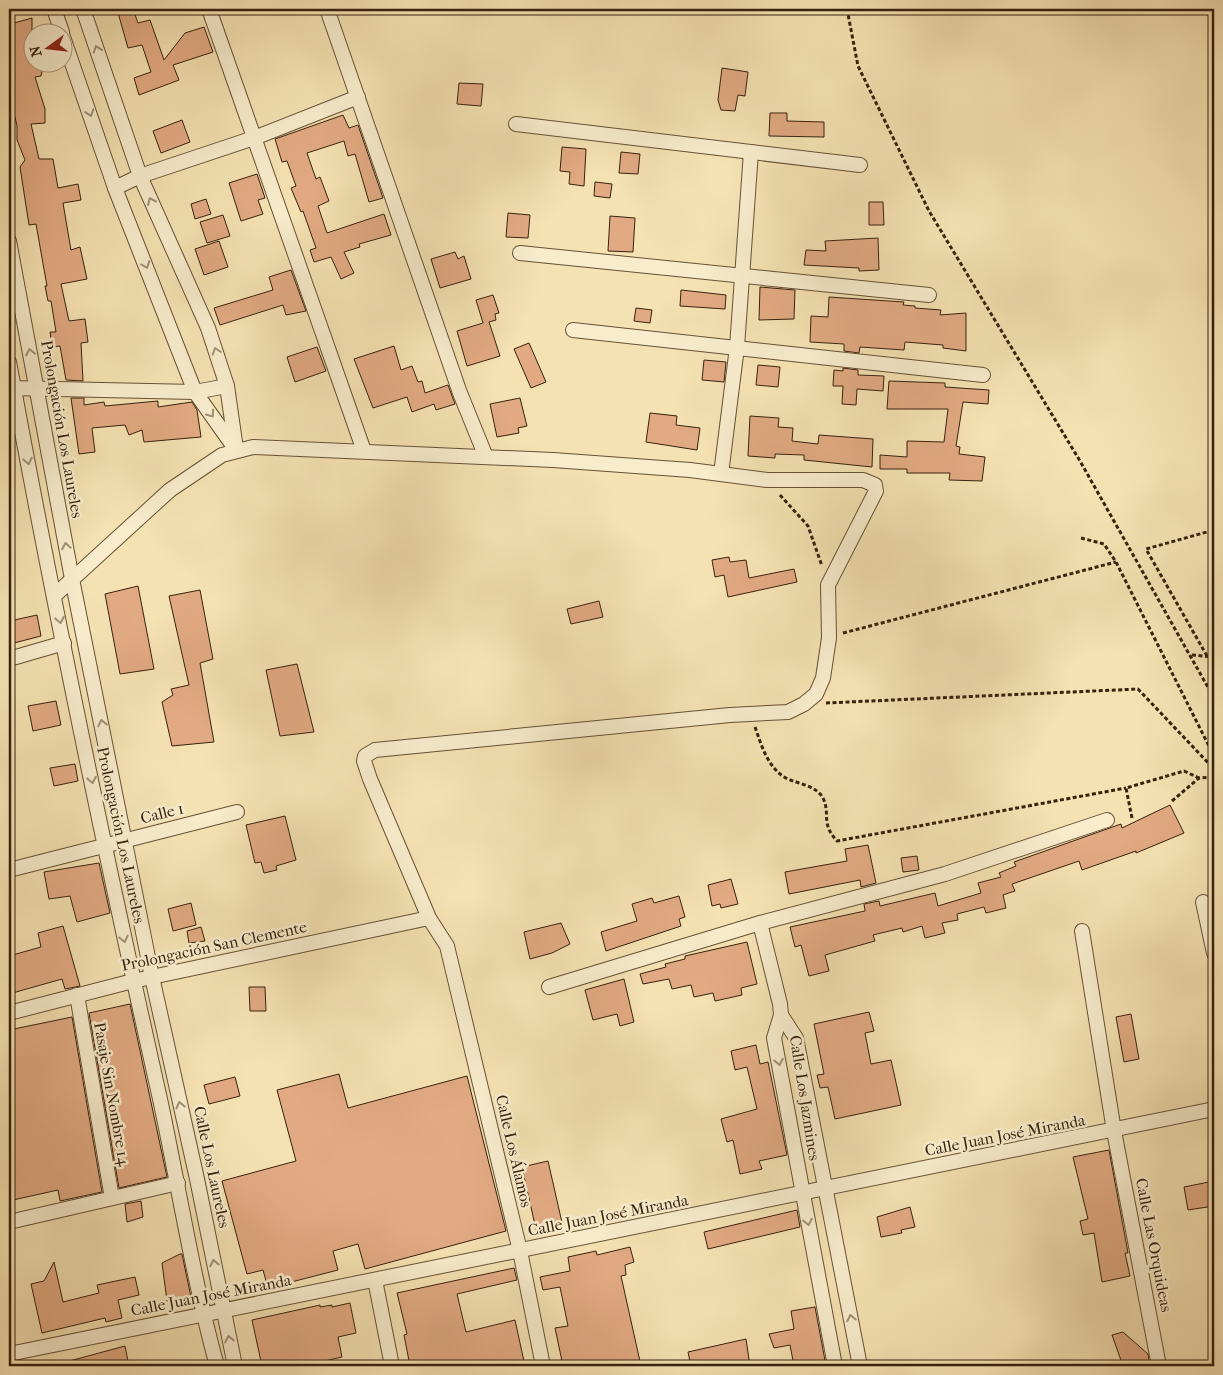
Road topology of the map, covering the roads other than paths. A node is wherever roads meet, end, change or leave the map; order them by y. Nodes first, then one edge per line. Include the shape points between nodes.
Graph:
1 (54, 9) edge
2 (83, 9) edge
3 (210, 9) edge
4 (327, 9) edge
5 (58, 22) edge
6 (72, 62) edge
7 (358, 97) junction
8 (516, 124) dead end
9 (254, 138) junction
10 (751, 152) junction
11 (860, 165) dead end
12 (140, 176) junction
13 (116, 188) junction
14 (9, 240) edge
15 (520, 253) dead end
16 (742, 275) junction
17 (928, 295) dead end
18 (573, 330) dead end
19 (738, 348) junction
20 (9, 362) edge
21 (983, 375) dead end
22 (227, 386) junction
23 (11, 388) edge
24 (36, 388) junction
25 (195, 392) junction
26 (236, 449) junction
27 (364, 451) junction
28 (486, 457) junction
29 (721, 474) junction
30 (72, 579) junction
31 (55, 595) junction
32 (64, 644) junction
33 (9, 659) edge
34 (237, 812) dead end
35 (1107, 820) dead end
36 (124, 840) junction
37 (105, 845) junction
38 (9, 870) edge
39 (1203, 902) dead end
40 (429, 918) junction
41 (760, 923) junction
42 (1082, 931) dead end
43 (1214, 953) edge
44 (152, 977) junction
45 (133, 981) junction
46 (549, 987) dead end
47 (77, 995) junction
48 (9, 1013) edge
49 (781, 1015) junction
50 (1214, 1109) edge
51 (1114, 1131) junction
52 (178, 1183) junction
53 (827, 1189) junction
54 (803, 1194) junction
55 (112, 1198) junction
56 (9, 1222) edge
57 (520, 1251) junction
58 (375, 1280) junction
59 (224, 1311) junction
60 (203, 1315) junction
61 (9, 1354) edge
62 (217, 1366) edge
63 (235, 1366) edge
64 (392, 1366) edge
65 (543, 1366) edge
66 (835, 1366) edge
67 (860, 1366) edge
68 (1159, 1366) edge

1 - 5 street
12 -> 2 street
3 - 9 street
4 - 7 street
6 -> 13 street
7 - 9 street
7 - 28 street via 460,393
8 - 10 street
9 - 12 street
9 - 27 street
10 - 11 street
10 - 16 street
12 - 13 street
22 -> 12 street via 208,328
13 -> 25 street
24 -> 14 street, Prolongación Los Laureles
15 - 16 street
16 - 17 street
16 - 19 street
18 - 19 street
19 - 21 street
19 - 29 street
20 - 23 street, Prolongación Los Laureles
22 - 25 street
22 - 26 street
23 - 24 street
23 -> 31 street, Prolongación Los Laureles
24 - 25 street
30 -> 24 street, Prolongación Los Laureles
25 -> 26 street
26 - 27 street
26 - 30 street via 222,454 170,490
27 - 28 street
28 - 29 street
29 - 40 street, Calle Los Álamos via 767,480 863,480 875,485 876,491 828,585 829,638 823,678 816,694 788,712 368,753 364,761 370,779
30 - 31 street
36 -> 30 street, Prolongación Los Laureles
31 -> 32 street, Prolongación Los Laureles
32 - 33 street
32 -> 37 street, Prolongación Los Laureles
34 - 36 street, Calle 1
35 - 41 street via 945,874
36 - 37 street, Calle 1
36 - 44 street, Prolongación Los Laureles
37 - 38 street, Calle 1
37 -> 45 street, Prolongación Los Laureles
39 - 43 street
40 - 44 street, Prolongación San Clemente
40 - 57 street, Calle Los Álamos via 447,946
41 - 46 street
41 - 49 street
42 - 51 street, Calle Las Orquideas
44 - 45 street, Prolongación San Clemente
59 -> 44 street, Calle Los Laureles
45 - 47 street, Prolongación San Clemente
45 - 52 street, Prolongación Los Laureles
47 - 48 street, Prolongación San Clemente
47 - 55 street, Pasaje Sin Nombre 14
49 - 53 street, Calle Los Jazmines via 796,1038
49 -> 54 street, Calle Los Jazmines via 774,1038
50 - 51 street, Calle Juan José Miranda
51 - 53 street, Calle Juan José Miranda
51 - 68 street, Calle Las Orquideas
52 - 55 street
52 - 60 street, Prolongación Los Laureles
53 - 54 street, Calle Juan José Miranda
67 -> 53 street, Calle Los Jazmines
54 - 57 street, Calle Juan José Miranda
54 -> 66 street, Calle Los Jazmines
55 - 56 street
57 - 58 street, Calle Juan José Miranda
57 - 65 street, Calle Los Álamos
58 - 59 street, Calle Juan José Miranda
58 - 64 street
59 - 60 street, Calle Juan José Miranda
63 -> 59 street, Calle Los Laureles
60 - 61 street, Calle Juan José Miranda
60 - 62 street

